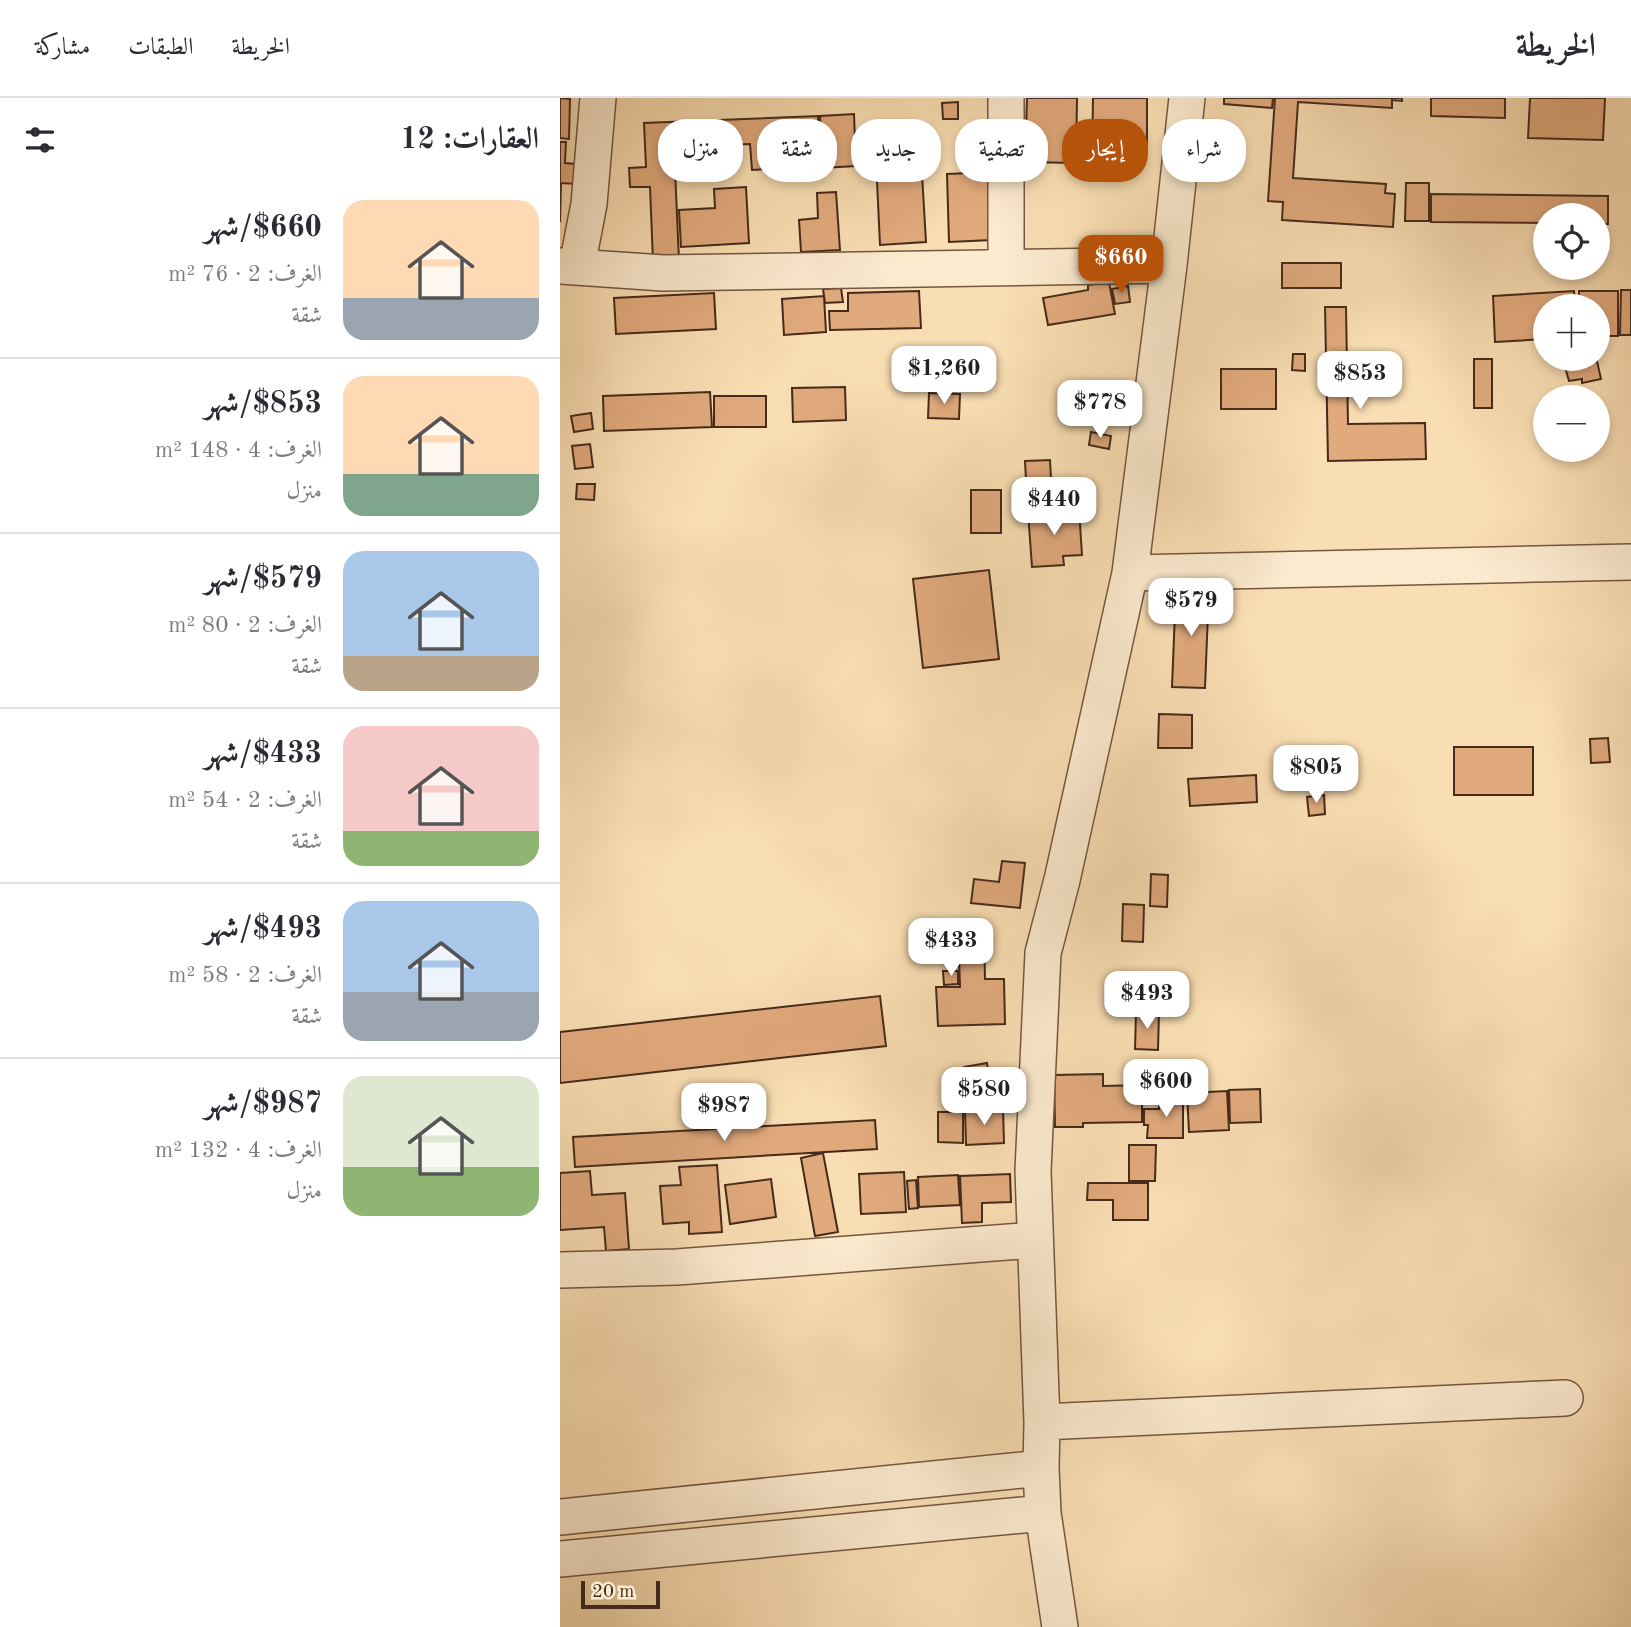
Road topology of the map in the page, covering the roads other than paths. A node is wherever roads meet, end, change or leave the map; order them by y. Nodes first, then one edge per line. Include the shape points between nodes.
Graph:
1 (598, 98) edge
2 (1006, 98) edge
3 (1187, 98) edge
4 (1170, 265) junction
5 (568, 266) edge
6 (1006, 267) junction
7 (1631, 562) edge
8 (1130, 573) junction
9 (1035, 1240) junction
10 (560, 1270) edge
11 (1565, 1398) dead end
12 (1042, 1422) junction
13 (1041, 1468) junction
14 (1043, 1513) junction
15 (560, 1517) edge
16 (560, 1559) edge
17 (1060, 1627) edge

1 - 5 street via 589,204
2 - 6 street
3 - 4 street
4 - 6 street
4 - 8 street
5 - 6 street via 663,274
7 - 8 street
8 - 9 street via 1043,953 1033,1171
9 - 10 street via 677,1268
9 - 12 street
11 - 12 street
12 - 13 street
13 - 14 street
13 - 15 street
14 - 16 street
14 - 17 street

